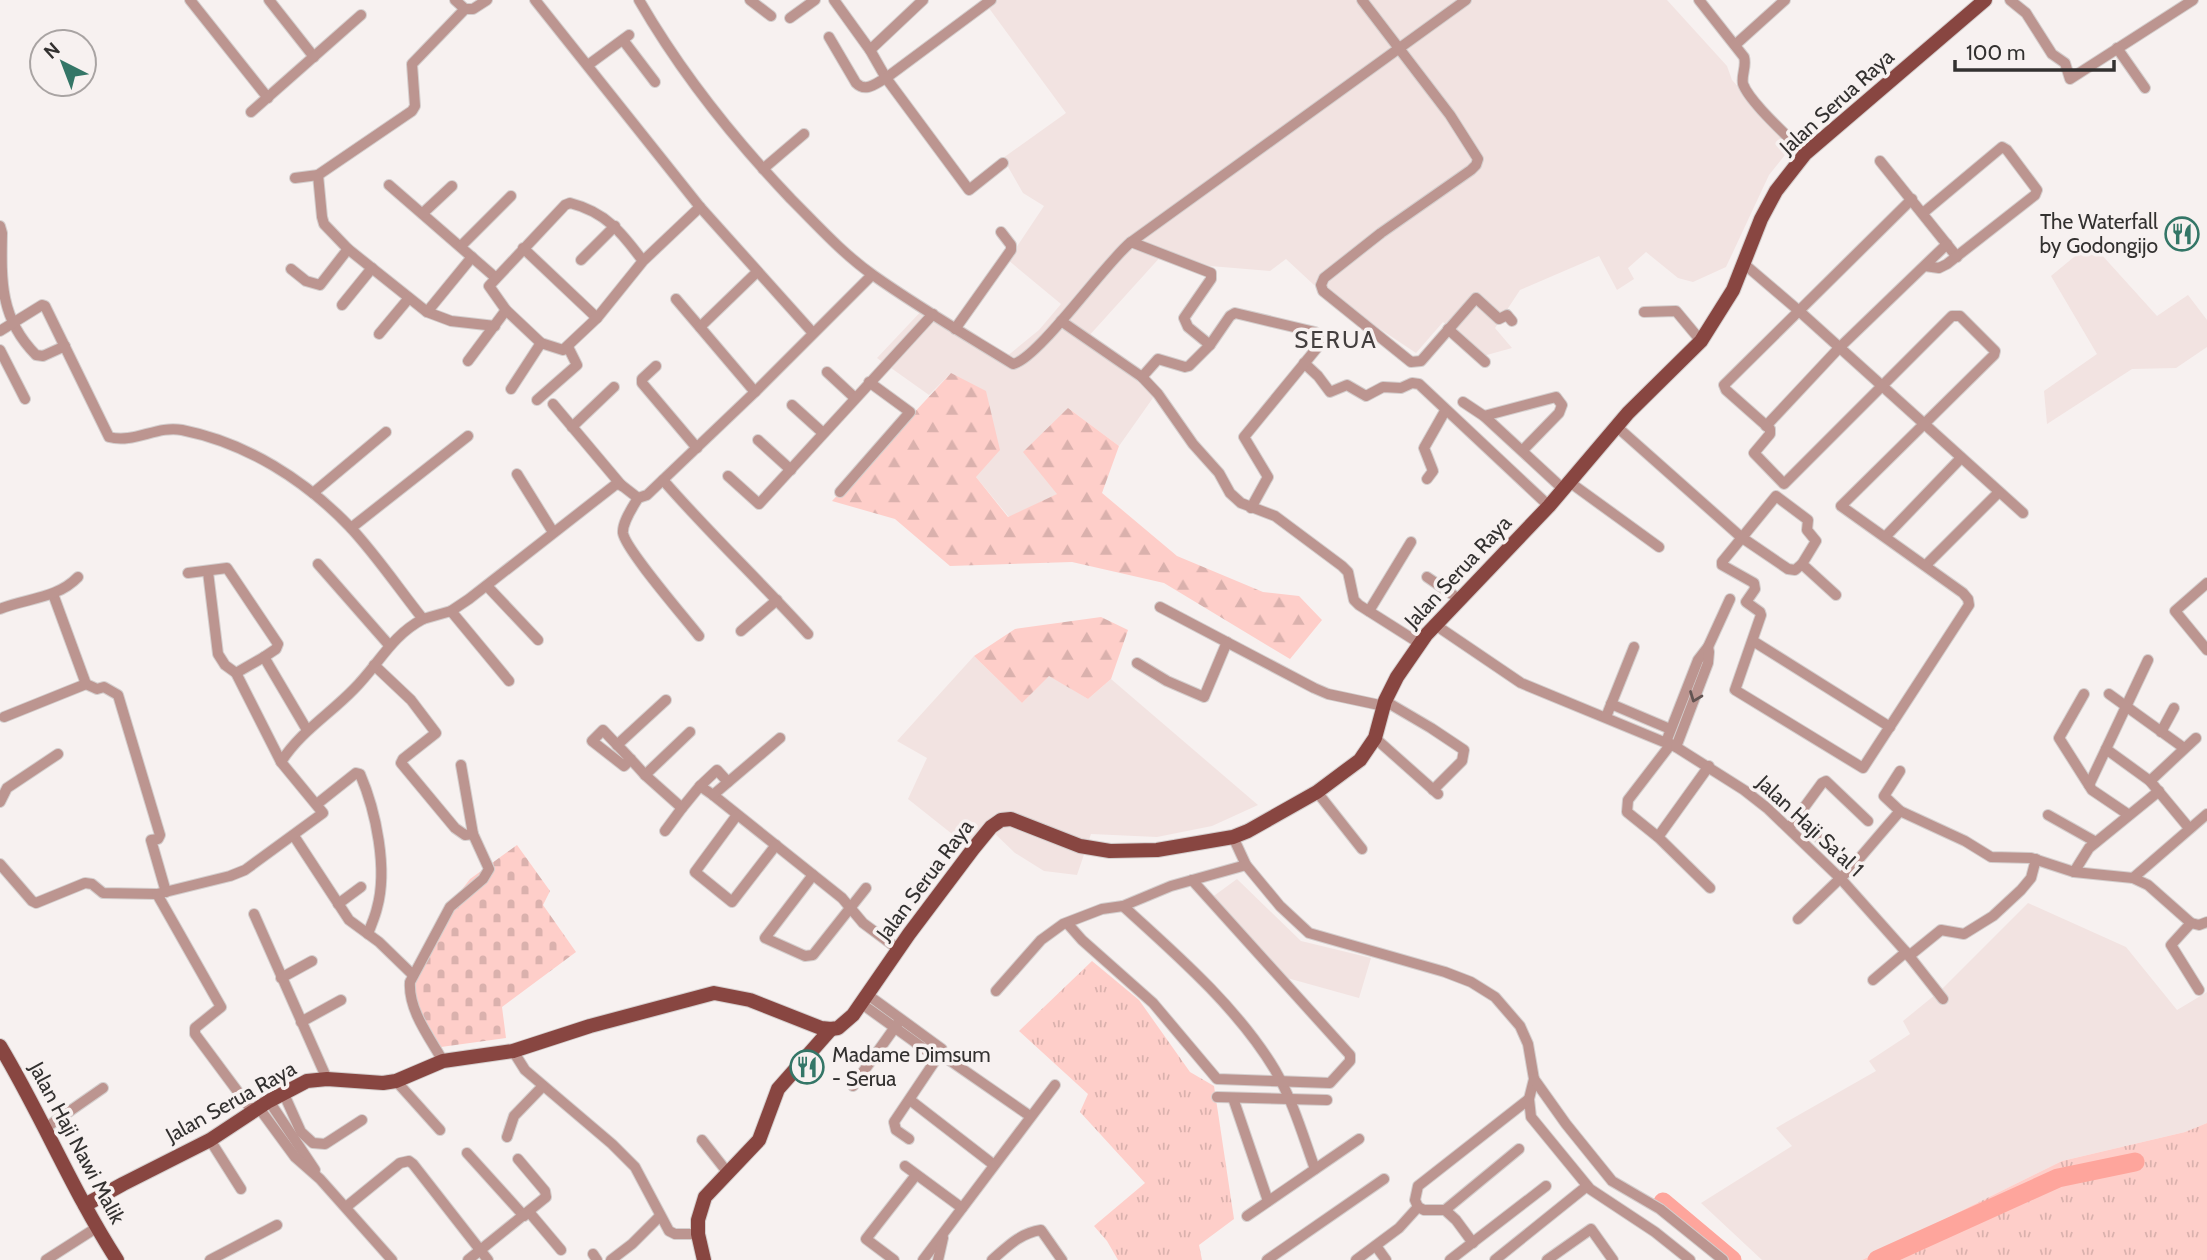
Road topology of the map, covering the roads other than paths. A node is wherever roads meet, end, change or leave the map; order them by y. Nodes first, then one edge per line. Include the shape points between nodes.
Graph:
1 (190, 0) edge
2 (269, 0) edge
3 (455, 0) edge
4 (487, 0) edge
5 (535, 0) edge
6 (639, 0) edge
7 (750, 0) edge
8 (815, 0) edge
9 (835, 0) edge
10 (923, 0) edge
11 (991, 0) edge
12 (1362, 0) edge
13 (1466, 0) edge
14 (1699, 0) edge
15 (1785, 0) edge
16 (1984, 0) edge
17 (2010, 0) edge
18 (2193, 0) edge
19 (465, 9) junction
20 (361, 15) dead end
21 (771, 16) dead end
22 (790, 18) dead end
23 (829, 37) dead end
24 (1735, 45) junction
25 (2116, 48) junction
26 (1398, 49) junction
27 (870, 50) junction
28 (314, 57) junction
29 (587, 65) junction
30 (886, 78) junction
31 (655, 82) dead end
32 (2145, 88) dead end
33 (268, 98) junction
34 (251, 112) dead end
35 (804, 134) dead end
36 (1805, 154) junction
37 (1880, 161) dead end
38 (1003, 163) dead end
39 (763, 169) junction
40 (318, 175) junction
41 (295, 178) dead end
42 (389, 185) dead end
43 (452, 186) dead end
44 (511, 196) dead end
45 (1912, 199) junction
46 (700, 207) junction
47 (423, 213) junction
48 (1923, 213) junction
49 (0, 226) edge
50 (615, 226) junction
51 (1001, 232) dead end
52 (1131, 242) junction
53 (1947, 244) junction
54 (461, 246) junction
55 (523, 248) junction
56 (348, 249) junction
57 (472, 257) junction
58 (1957, 257) junction
59 (581, 260) dead end
60 (643, 261) junction
61 (1743, 263) junction
62 (1924, 266) junction
63 (372, 268) junction
64 (291, 269) dead end
65 (757, 272) junction
66 (872, 275) junction
67 (496, 278) junction
68 (409, 298) junction
69 (676, 299) dead end
70 (342, 305) dead end
71 (506, 310) junction
72 (1798, 310) junction
73 (427, 312) junction
74 (1644, 312) dead end
75 (933, 314) junction
76 (597, 318) junction
77 (1061, 321) junction
78 (1512, 321) dead end
79 (12, 324) junction
80 (495, 326) junction
81 (700, 327) junction
82 (955, 329) junction
83 (1448, 329) junction
84 (0, 331) edge
85 (813, 333) junction
86 (379, 334) dead end
87 (1701, 341) junction
88 (541, 343) junction
89 (1210, 345) junction
90 (65, 346) junction
91 (568, 346) junction
92 (1839, 348) junction
93 (0, 350) edge
94 (468, 361) dead end
95 (1485, 362) dead end
96 (1304, 363) junction
97 (1416, 363) junction
98 (656, 366) dead end
99 (827, 372) dead end
100 (1142, 377) junction
101 (869, 382) junction
102 (1415, 382) junction
103 (1881, 385) junction
104 (614, 387) dead end
105 (511, 389) dead end
106 (755, 391) junction
107 (855, 398) junction
108 (25, 399) dead end
109 (537, 400) dead end
110 (1463, 402) dead end
111 (553, 404) dead end
112 (792, 405) dead end
113 (1446, 411) junction
114 (1484, 415) junction
115 (1923, 424) junction
116 (1616, 426) junction
117 (1766, 426) junction
118 (572, 427) junction
119 (386, 432) dead end
120 (823, 433) junction
121 (468, 436) dead end
122 (758, 440) dead end
123 (697, 448) junction
124 (1523, 450) junction
125 (1961, 458) junction
126 (791, 470) junction
127 (517, 474) dead end
128 (729, 476) dead end
129 (1427, 479) dead end
130 (663, 480) junction
131 (1565, 484) junction
132 (622, 486) junction
133 (840, 492) dead end
134 (1999, 492) junction
135 (313, 493) junction
136 (638, 498) junction
137 (1549, 506) junction
138 (1251, 508) junction
139 (2023, 513) dead end
140 (351, 528) junction
141 (553, 532) junction
142 (1886, 536) junction
143 (1741, 537) junction
144 (1410, 542) dead end
145 (1659, 547) dead end
146 (318, 564) dead end
147 (1802, 564) junction
148 (1926, 565) junction
149 (208, 572) junction
150 (188, 573) dead end
151 (78, 577) dead end
152 (1427, 577) dead end
153 (2207, 583) edge
154 (487, 586) junction
155 (53, 594) junction
156 (1836, 595) dead end
157 (1459, 599) junction
158 (1730, 599) dead end
159 (777, 600) junction
160 (1160, 607) dead end
161 (0, 610) edge
162 (451, 611) junction
163 (1369, 611) junction
164 (423, 619) junction
165 (1434, 624) junction
166 (741, 632) dead end
167 (808, 634) dead end
168 (699, 636) dead end
169 (538, 640) dead end
170 (1753, 640) junction
171 (1227, 642) junction
172 (1419, 643) junction
173 (388, 645) junction
174 (1634, 647) dead end
175 (1708, 647) junction
176 (2207, 649) edge
177 (264, 657) junction
178 (2148, 660) dead end
179 (1136, 663) dead end
180 (374, 664) junction
181 (236, 673) junction
182 (509, 681) dead end
183 (86, 684) junction
184 (2084, 694) dead end
185 (2109, 694) dead end
186 (666, 700) dead end
187 (1385, 704) junction
188 (1611, 704) junction
189 (2127, 705) junction
190 (2174, 708) dead end
191 (1, 715) edge
192 (1606, 717) junction
193 (1891, 727) junction
194 (1670, 729) junction
195 (307, 730) junction
196 (690, 732) dead end
197 (2161, 732) junction
198 (780, 738) dead end
199 (1375, 738) junction
200 (2196, 738) dead end
201 (1671, 744) junction
202 (617, 745) junction
203 (2184, 748) junction
204 (2106, 749) junction
205 (58, 754) dead end
206 (631, 759) junction
207 (281, 762) junction
208 (461, 765) dead end
209 (1709, 766) junction
210 (1900, 771) dead end
211 (645, 775) junction
212 (2150, 781) junction
213 (728, 782) junction
214 (2089, 785) junction
215 (700, 786) junction
216 (2159, 791) junction
217 (1317, 792) junction
218 (713, 795) junction
219 (0, 802) edge
220 (317, 804) junction
221 (682, 808) junction
222 (1900, 810) junction
223 (2207, 813) edge
224 (737, 814) junction
225 (2048, 815) dead end
226 (2129, 815) junction
227 (1797, 818) junction
228 (1868, 821) dead end
229 (1789, 828) junction
230 (2189, 828) junction
231 (665, 831) dead end
232 (473, 834) junction
233 (294, 836) junction
234 (1233, 837) junction
235 (1658, 837) junction
236 (2096, 842) junction
237 (776, 845) junction
238 (1362, 849) dead end
239 (1832, 850) dead end
240 (2036, 859) junction
241 (0, 864) edge
242 (1246, 865) junction
243 (2074, 872) junction
244 (813, 875) junction
245 (2133, 878) junction
246 (1841, 879) junction
247 (1192, 880) junction
248 (361, 887) dead end
249 (866, 888) dead end
250 (1710, 888) dead end
251 (162, 893) junction
252 (338, 904) junction
253 (1123, 906) junction
254 (850, 909) junction
255 (254, 914) dead end
256 (1798, 919) dead end
257 (2207, 922) edge
258 (2191, 923) junction
259 (1065, 924) junction
260 (368, 934) junction
261 (898, 949) junction
262 (1908, 954) junction
263 (312, 961) dead end
264 (413, 975) junction
265 (281, 978) junction
266 (1873, 981) dead end
267 (996, 990) dead end
268 (2199, 990) dead end
269 (1942, 999) dead end
270 (341, 1000) dead end
271 (865, 1000) junction
272 (301, 1022) junction
273 (898, 1023) junction
274 (831, 1029) junction
275 (0, 1046) edge
276 (513, 1051) junction
277 (939, 1056) junction
278 (443, 1061) junction
279 (327, 1079) junction
280 (1534, 1079) junction
281 (396, 1081) junction
282 (1055, 1085) dead end
283 (544, 1086) junction
284 (853, 1086) dead end
285 (103, 1088) dead end
286 (1286, 1090) junction
287 (283, 1092) junction
288 (1217, 1097) dead end
289 (1233, 1098) junction
290 (1529, 1099) junction
291 (910, 1100) junction
292 (1327, 1100) dead end
293 (260, 1107) junction
294 (1030, 1116) junction
295 (362, 1120) dead end
296 (44, 1129) junction
297 (440, 1130) dead end
298 (507, 1137) dead end
299 (909, 1139) dead end
300 (1359, 1139) dead end
301 (210, 1140) junction
302 (702, 1140) dead end
303 (1519, 1149) dead end
304 (467, 1153) dead end
305 (518, 1159) dead end
306 (905, 1166) dead end
307 (994, 1166) junction
308 (1315, 1169) junction
309 (728, 1173) junction
310 (916, 1175) junction
311 (1384, 1179) dead end
312 (1546, 1186) dead end
313 (1587, 1186) junction
314 (240, 1189) dead end
315 (1268, 1201) junction
316 (85, 1205) junction
317 (346, 1207) junction
318 (1418, 1207) junction
319 (962, 1208) junction
320 (1445, 1210) junction
321 (527, 1214) junction
322 (660, 1216) junction
323 (1247, 1216) dead end
324 (277, 1226) dead end
325 (96, 1228) junction
326 (698, 1234) junction
327 (943, 1235) junction
328 (1474, 1243) junction
329 (1376, 1246) junction
330 (480, 1250) junction
331 (561, 1250) dead end
332 (1271, 1259) edge
333 (1552, 1259) edge
334 (47, 1260) edge
335 (117, 1260) edge
336 (211, 1260) edge
337 (392, 1260) edge
338 (468, 1260) edge
339 (488, 1260) edge
340 (611, 1260) edge
341 (704, 1260) edge
342 (894, 1260) edge
343 (923, 1260) edge
344 (938, 1260) edge
345 (992, 1260) edge
346 (1062, 1260) edge
347 (1356, 1260) edge
348 (1386, 1260) edge
349 (1450, 1260) edge
350 (1495, 1260) edge
351 (1613, 1260) edge
352 (1690, 1260) edge
353 (1723, 1260) edge

1 - 33 street
2 - 28 street
3 - 19 street
4 - 19 street
5 - 29 street
6 - 39 street via 704,99
7 - 21 street
8 - 22 street
9 - 27 street
10 - 27 street
11 - 30 street
12 - 26 street
13 - 26 street
14 - 24 street
15 - 24 street
16 - 36 main road, Jalan Serua Raya
17 - 25 street via 2026,13 2052,54 2065,63 2070,79
18 - 25 street
19 - 40 street via 412,64 412,111
20 - 28 street
23 - 30 street via 860,86 868,88
24 - 36 street via 1745,61 1745,88
25 - 32 street
26 - 52 street
26 - 97 street via 1478,159 1476,165 1353,254 1321,285 1336,303
27 - 30 street
28 - 33 street
29 - 31 street via 626,37
29 - 46 street
30 - 38 street via 969,190
33 - 34 street
35 - 39 street
36 - 61 main road, Jalan Serua Raya via 1776,191
37 - 45 street
39 - 66 street
40 - 41 street
40 - 56 street via 321,217
42 - 47 street
43 - 47 street
44 - 54 street
45 - 48 street
45 - 72 street
46 - 60 street
46 - 65 street
47 - 54 street
48 - 53 street
48 - 58 street via 2002,147 2007,150 2037,193
49 - 79 street via 1,278
50 - 55 street via 570,203
50 - 59 street
50 - 60 street
51 - 82 street via 1011,250
52 - 77 street
52 - 89 street via 1211,273 1184,318
53 - 58 street
53 - 62 street
54 - 57 street
55 - 67 street
55 - 76 street
56 - 63 street
56 - 64 street via 320,285
57 - 67 street
57 - 73 street
58 - 62 street via 1939,268
60 - 76 street
61 - 72 street
61 - 87 main road, Jalan Serua Raya via 1725,305
62 - 92 street
63 - 68 street
63 - 70 street
65 - 81 street
65 - 85 street
66 - 75 street
66 - 85 street
67 - 71 street via 490,290
68 - 73 street
68 - 86 street
69 - 81 street
71 - 80 street
71 - 88 street
72 - 92 street
72 - 117 street via 1724,385
73 - 80 street via 451,321
74 - 87 street via 1675,311
75 - 82 street
75 - 101 street
76 - 91 street
77 - 82 street via 1013,364
77 - 100 street
78 - 83 street via 1507,315 1499,319 1476,298
79 - 84 street
79 - 90 street via 36,355
79 - 90 street via 42,305
80 - 94 street
81 - 106 street
83 - 95 street
83 - 97 street
85 - 106 street
87 - 116 main road, Jalan Serua Raya
88 - 91 street via 560,350
88 - 105 street
89 - 96 street via 1235,313 1321,336 1323,340
89 - 100 street via 1185,367 1155,360
90 - 135 street via 109,437 183,430 241,448
91 - 109 street via 577,365
92 - 103 street
92 - 117 street
93 - 108 street
96 - 102 street via 1330,392 1347,385 1366,396 1383,387
96 - 138 street via 1244,437 1268,477
97 - 102 street
98 - 123 street via 642,383
99 - 107 street
100 - 138 street via 1166,402 1230,492
101 - 107 street
101 - 133 street via 910,412
102 - 113 street
103 - 115 street
103 - 115 street via 1952,316 1960,316 1995,352
103 - 117 street via 1784,484 1754,453 1771,432
104 - 118 street
106 - 123 street
107 - 120 street
110 - 114 street
111 - 118 street
112 - 120 street
113 - 129 street via 1424,448 1432,468
113 - 137 street
114 - 124 street
114 - 124 street via 1556,397 1562,405 1559,413
115 - 125 street
115 - 142 street via 1841,506
116 - 131 main road, Jalan Serua Raya
116 - 143 street
118 - 132 street
119 - 135 street
120 - 126 street
121 - 140 street
122 - 126 street
123 - 130 street
124 - 131 street
125 - 134 street
125 - 142 street
126 - 128 street via 759,504
127 - 141 street
130 - 136 street
130 - 159 street
131 - 137 main road, Jalan Serua Raya
131 - 145 street
132 - 136 street
132 - 141 street via 615,485
134 - 139 street
134 - 148 street
135 - 140 street
136 - 168 street via 624,537
137 - 157 main road, Jalan Serua Raya
138 - 163 street via 1282,520 1342,566 1351,578 1354,600
140 - 164 street
141 - 154 street
142 - 148 street
143 - 147 street via 1788,569
143 - 147 street via 1776,496 1808,520 1807,530 1816,541
143 - 170 street via 1722,564 1754,583 1746,602 1760,612
144 - 163 street
146 - 173 street
147 - 156 street
148 - 193 street via 1966,595 1969,605
149 - 150 street
149 - 177 street via 227,568 278,645
149 - 181 street via 218,654
151 - 155 street
152 - 157 street
153 - 176 street via 2175,611
154 - 162 street
154 - 169 street
155 - 161 street
155 - 183 street
157 - 165 main road, Jalan Serua Raya
158 - 175 street
159 - 166 street
159 - 167 street
160 - 171 street
162 - 164 street
162 - 182 street
163 - 172 street
164 - 173 street
165 - 172 main road, Jalan Serua Raya
165 - 192 street, Jalan Haji Sa'al 1 via 1521,684
170 - 193 street
170 - 193 street via 1735,690 1863,768
171 - 179 street via 1204,697
171 - 187 street via 1328,694
172 - 187 main road, Jalan Serua Raya
173 - 180 street
174 - 188 street
175 - 194 street via 1698,660
175 -> 201 street via 1708,663
177 - 181 street
177 - 195 street
178 - 189 street
180 - 195 street via 354,689
180 - 232 street via 436,733 401,763 455,828
181 - 207 street
183 - 191 street
183 - 251 street via 118,695 160,835 151,840
184 - 214 street via 2059,738
185 - 189 street
186 - 202 street
187 - 199 main road, Jalan Serua Raya
187 - 199 street via 1464,750 1462,761 1436,792
188 - 192 street
188 - 194 street
189 - 197 street
189 - 204 street
190 - 197 street
192 - 201 street, Jalan Haji Sa'al 1
194 - 201 street
195 - 207 street
196 - 211 street
197 - 203 street
198 - 213 street
199 - 217 main road, Jalan Serua Raya via 1360,760
200 - 203 street
201 - 209 street, Jalan Haji Sa'al 1
201 - 235 street via 1626,807
202 - 206 street
202 - 206 street via 603,730 592,741 624,766
203 - 212 street
204 - 212 street
204 - 214 street
205 - 219 street via 7,788
206 - 211 street
207 - 220 street
208 - 232 street
209 - 229 street, Jalan Haji Sa'al 1
209 - 235 street
210 - 222 street via 1884,796
211 - 221 street
212 - 216 street
213 - 215 street via 717,770
213 - 218 street
214 - 226 street
215 - 218 street
215 - 221 street
216 - 226 street
216 - 230 street
217 - 234 main road, Jalan Serua Raya
217 - 238 street
218 - 224 street
220 - 233 street via 322,814
220 - 260 street via 360,774 375,818 381,878
221 - 231 street
222 - 240 street via 1991,857
222 - 246 street
223 - 230 street
224 - 237 street
224 - 237 street via 695,872 732,902
225 - 236 street
226 - 236 street
227 - 228 street via 1826,781
227 - 229 street
227 - 239 street
229 - 246 street, Jalan Haji Sa'al 1
230 - 245 street
232 - 264 street via 488,873 450,907
233 - 251 street via 239,873
233 - 252 street
234 - 242 street
234 - 261 main road, Jalan Serua Raya via 1157,850 1110,851 1002,820 973,849
235 - 250 street
236 - 243 street
237 - 244 street
240 - 243 street
240 - 262 street via 2027,884 1993,916 1964,934 1937,932
241 - 251 street via 36,903 89,883 103,893
242 - 247 street
242 - 280 street via 1309,933 1445,972 1496,997 1520,1026 1533,1061
243 - 245 street
244 - 254 street
244 - 254 street via 765,938 805,956 813,954
245 - 258 street via 2148,885
246 - 256 street
246 - 262 street, Jalan Haji Sa'al 1
247 - 253 street
247 - 286 street via 1350,1055 1330,1083
248 - 252 street
249 - 254 street
251 - 293 street via 221,1007 195,1028 195,1034
252 - 260 street via 349,920
253 - 259 street
253 - 286 street via 1205,982 1274,1068
254 - 261 street
255 - 265 street
257 - 258 street
258 - 268 street via 2171,945
259 - 267 street via 1041,940
259 - 286 street via 1153,1003 1214,1077
260 - 264 street
261 - 271 main road, Jalan Serua Raya
262 - 266 street
262 - 269 street, Jalan Haji Sa'al 1
263 - 265 street
264 - 278 street via 412,1004
265 - 272 street
270 - 272 street
271 - 273 street
271 - 274 main road, Jalan Serua Raya via 846,1022
272 - 279 street
273 - 277 street
273 - 284 street
274 - 276 main road, Jalan Serua Raya via 750,1000 714,993
274 - 309 main road via 778,1089 760,1140
275 - 296 main road, Jalan Haji Nawi Malik
276 - 278 main road, Jalan Serua Raya
276 - 283 street via 525,1070
277 - 291 street
277 - 294 street
278 - 281 main road, Jalan Serua Raya
279 - 281 main road, Jalan Serua Raya
279 - 287 main road, Jalan Serua Raya via 307,1081
280 - 290 street
280 - 353 street via 1612,1181 1660,1209
281 - 297 street
282 - 294 street
283 - 298 street via 514,1116
283 - 322 street via 629,1161
285 - 296 street
286 - 289 street
286 - 292 street
286 - 308 street
287 - 293 main road, Jalan Serua Raya
287 - 295 street via 301,1132 313,1143 325,1144
288 - 289 street
289 - 315 street
290 - 313 street via 1531,1117
290 - 318 street via 1418,1186
291 - 299 street via 894,1122 895,1130
291 - 307 street
293 - 301 main road, Jalan Serua Raya
293 - 317 street
294 - 307 street
296 - 316 main road, Jalan Haji Nawi Malik
300 - 308 street
301 - 314 street
301 - 316 main road, Jalan Serua Raya
302 - 309 street
303 - 320 street
304 - 321 street
305 - 321 street via 546,1195
306 - 310 street
307 - 319 street
308 - 315 street
309 - 326 main road via 705,1197
310 - 319 street
310 - 342 street via 866,1239
311 - 332 street
312 - 328 street
313 - 350 street
313 - 352 street
315 - 323 street
316 - 325 main road, Jalan Haji Nawi Malik
317 - 330 street via 400,1163 409,1161
317 - 337 street
318 - 320 street
318 - 329 street
319 - 327 street
320 - 328 street
321 - 330 street
321 - 331 street
322 - 326 street via 675,1234
322 - 340 street
324 - 336 street
325 - 334 street
325 - 335 main road, Jalan Haji Nawi Malik
326 - 341 main road
327 - 343 street
327 - 344 street
328 - 349 street
329 - 347 street
329 - 348 street
330 - 338 street
330 - 339 street
333 - 351 street via 1591,1229
345 - 346 street via 1009,1244 1041,1230

